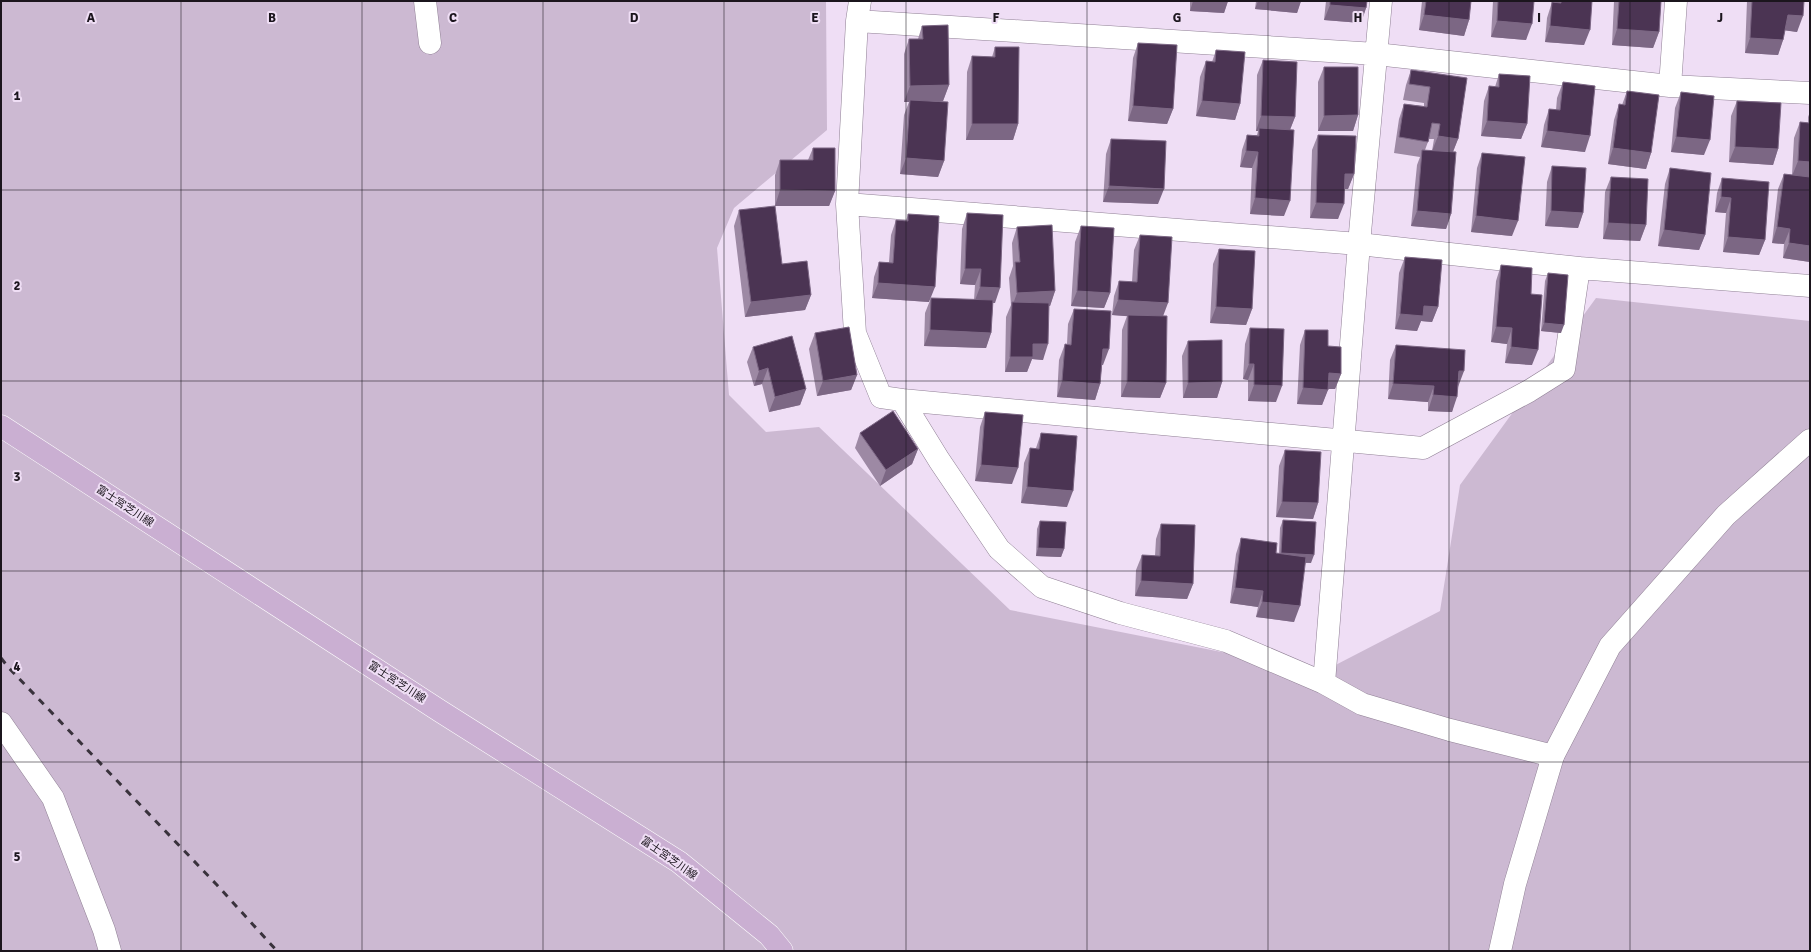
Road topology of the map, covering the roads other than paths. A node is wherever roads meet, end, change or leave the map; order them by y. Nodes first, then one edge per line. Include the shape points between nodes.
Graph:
1 (425, 1) edge
2 (1381, 1) edge
3 (1676, 1) edge
4 (859, 11) edge
5 (430, 43) dead end
6 (1376, 54) junction
7 (1670, 86) junction
8 (1810, 93) edge
9 (847, 204) junction
10 (1359, 244) junction
11 (1579, 268) junction
12 (1810, 286) edge
13 (902, 400) junction
14 (1, 426) edge
15 (1810, 440) edge
16 (1344, 441) junction
17 (1324, 683) junction
18 (1, 723) edge
19 (1553, 756) junction
20 (110, 951) edge
21 (782, 951) edge
22 (1500, 951) edge

1 - 5 street
2 - 6 street
3 - 7 street
4 - 6 street
4 - 9 street
6 - 7 street
6 - 10 street
7 - 8 street
9 - 10 street
9 - 13 street via 856,333 881,397
10 - 11 street
10 - 16 street
11 - 12 street
11 - 16 street via 1564,369 1529,391 1422,448
13 - 16 street
13 - 17 street via 999,549 1042,587 1120,613 1226,641
14 - 21 main road, 富士宮芝川線 via 440,711 679,862 769,935
15 - 19 street via 1726,515 1610,646
16 - 17 street
17 - 19 street via 1362,704
18 - 20 street via 53,798
19 - 22 street via 1515,884

